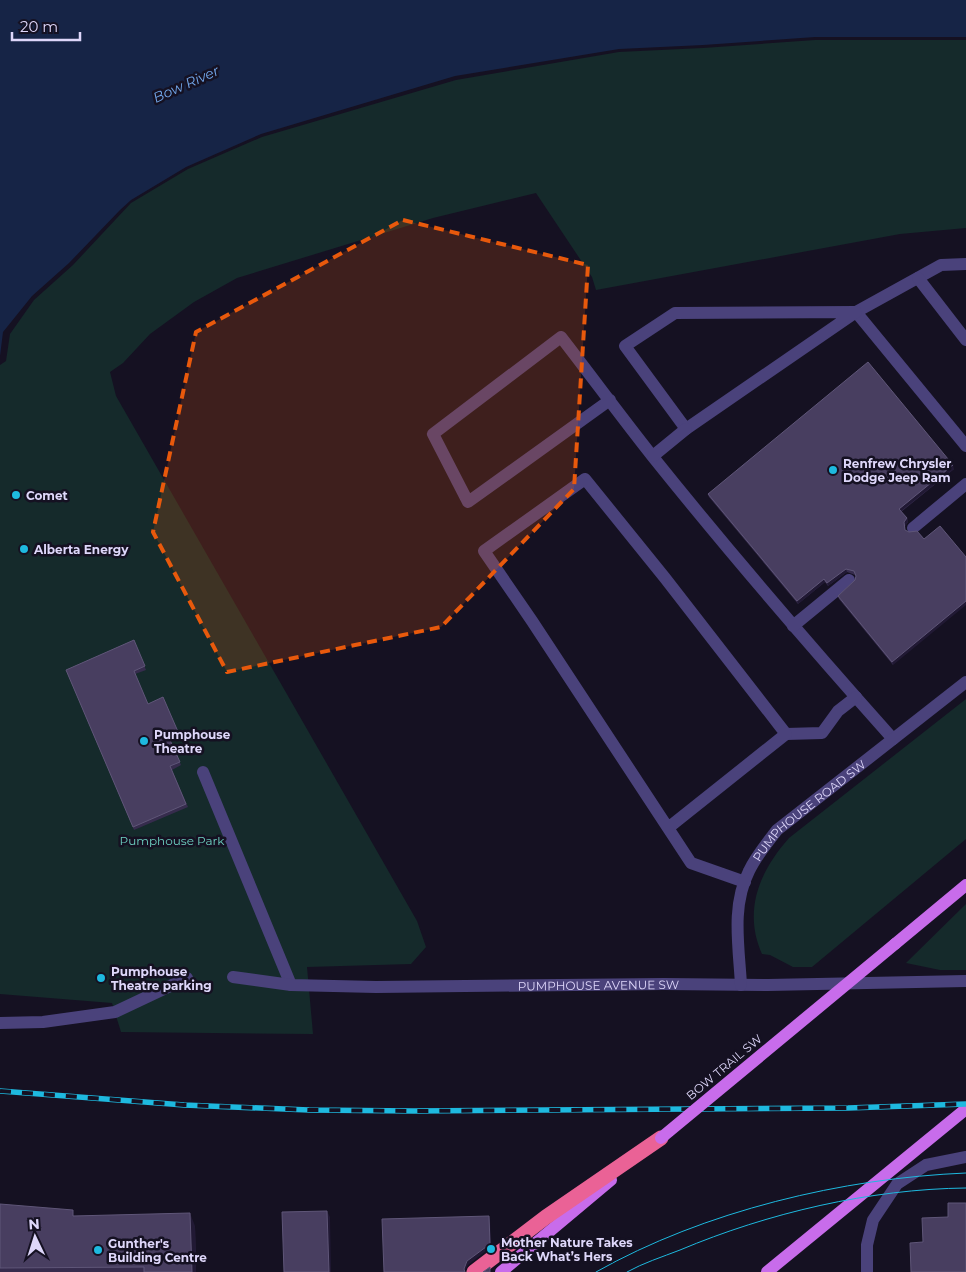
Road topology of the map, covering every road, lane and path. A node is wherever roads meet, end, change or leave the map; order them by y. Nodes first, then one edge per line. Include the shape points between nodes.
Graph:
1 (966, 264) edge
2 (918, 278) junction
3 (856, 312) junction
4 (966, 340) edge
5 (610, 400) junction
6 (686, 429) junction
7 (966, 446) edge
8 (653, 456) junction
9 (966, 484) edge
10 (913, 528) dead end
11 (849, 580) dead end
12 (793, 626) junction
13 (966, 682) edge
14 (856, 697) junction
15 (786, 734) junction
16 (893, 739) junction
17 (203, 772) dead end
18 (668, 828) junction
19 (744, 882) junction
20 (966, 885) edge
21 (233, 977) dead end
22 (187, 978) dead end
23 (966, 981) edge
24 (741, 984) junction
25 (291, 985) junction
26 (0, 1023) edge
27 (966, 1109) edge
28 (661, 1138) junction
29 (966, 1156) edge
30 (474, 1272) edge
31 (501, 1272) edge
32 (767, 1272) edge
33 (867, 1272) edge

1 - 2 street via 942,265
2 - 3 street
2 - 4 street
3 - 6 street
3 - 6 street via 675,313 624,346
3 - 7 street
5 - 5 street via 561,337 433,434 468,502
5 - 8 street
6 - 8 street
8 - 12 street
9 - 10 street
11 - 12 street
12 - 14 street
13 - 16 street, PUMPHOUSE ROAD SW
14 - 15 street via 838,711 822,733
14 - 16 street
15 - 18 street
15 - 18 street via 586,479 484,551
16 - 19 street, PUMPHOUSE ROAD SW via 777,830 761,850
17 - 25 street
18 - 19 street via 691,863
19 - 24 street, PUMPHOUSE ROAD SW via 737,918
20 - 28 main road, BOW TRAIL SW, bridge
21 - 25 street, PUMPHOUSE AVENUE SW
22 - 26 street via 115,1012 43,1022
23 - 24 street, PUMPHOUSE AVENUE SW
24 - 25 street, PUMPHOUSE AVENUE SW
27 - 32 main road
28 - 30 highway via 546,1217
28 - 31 main road, BOW TRAIL SW
29 - 33 street via 926,1165 897,1184 873,1220 867,1245

